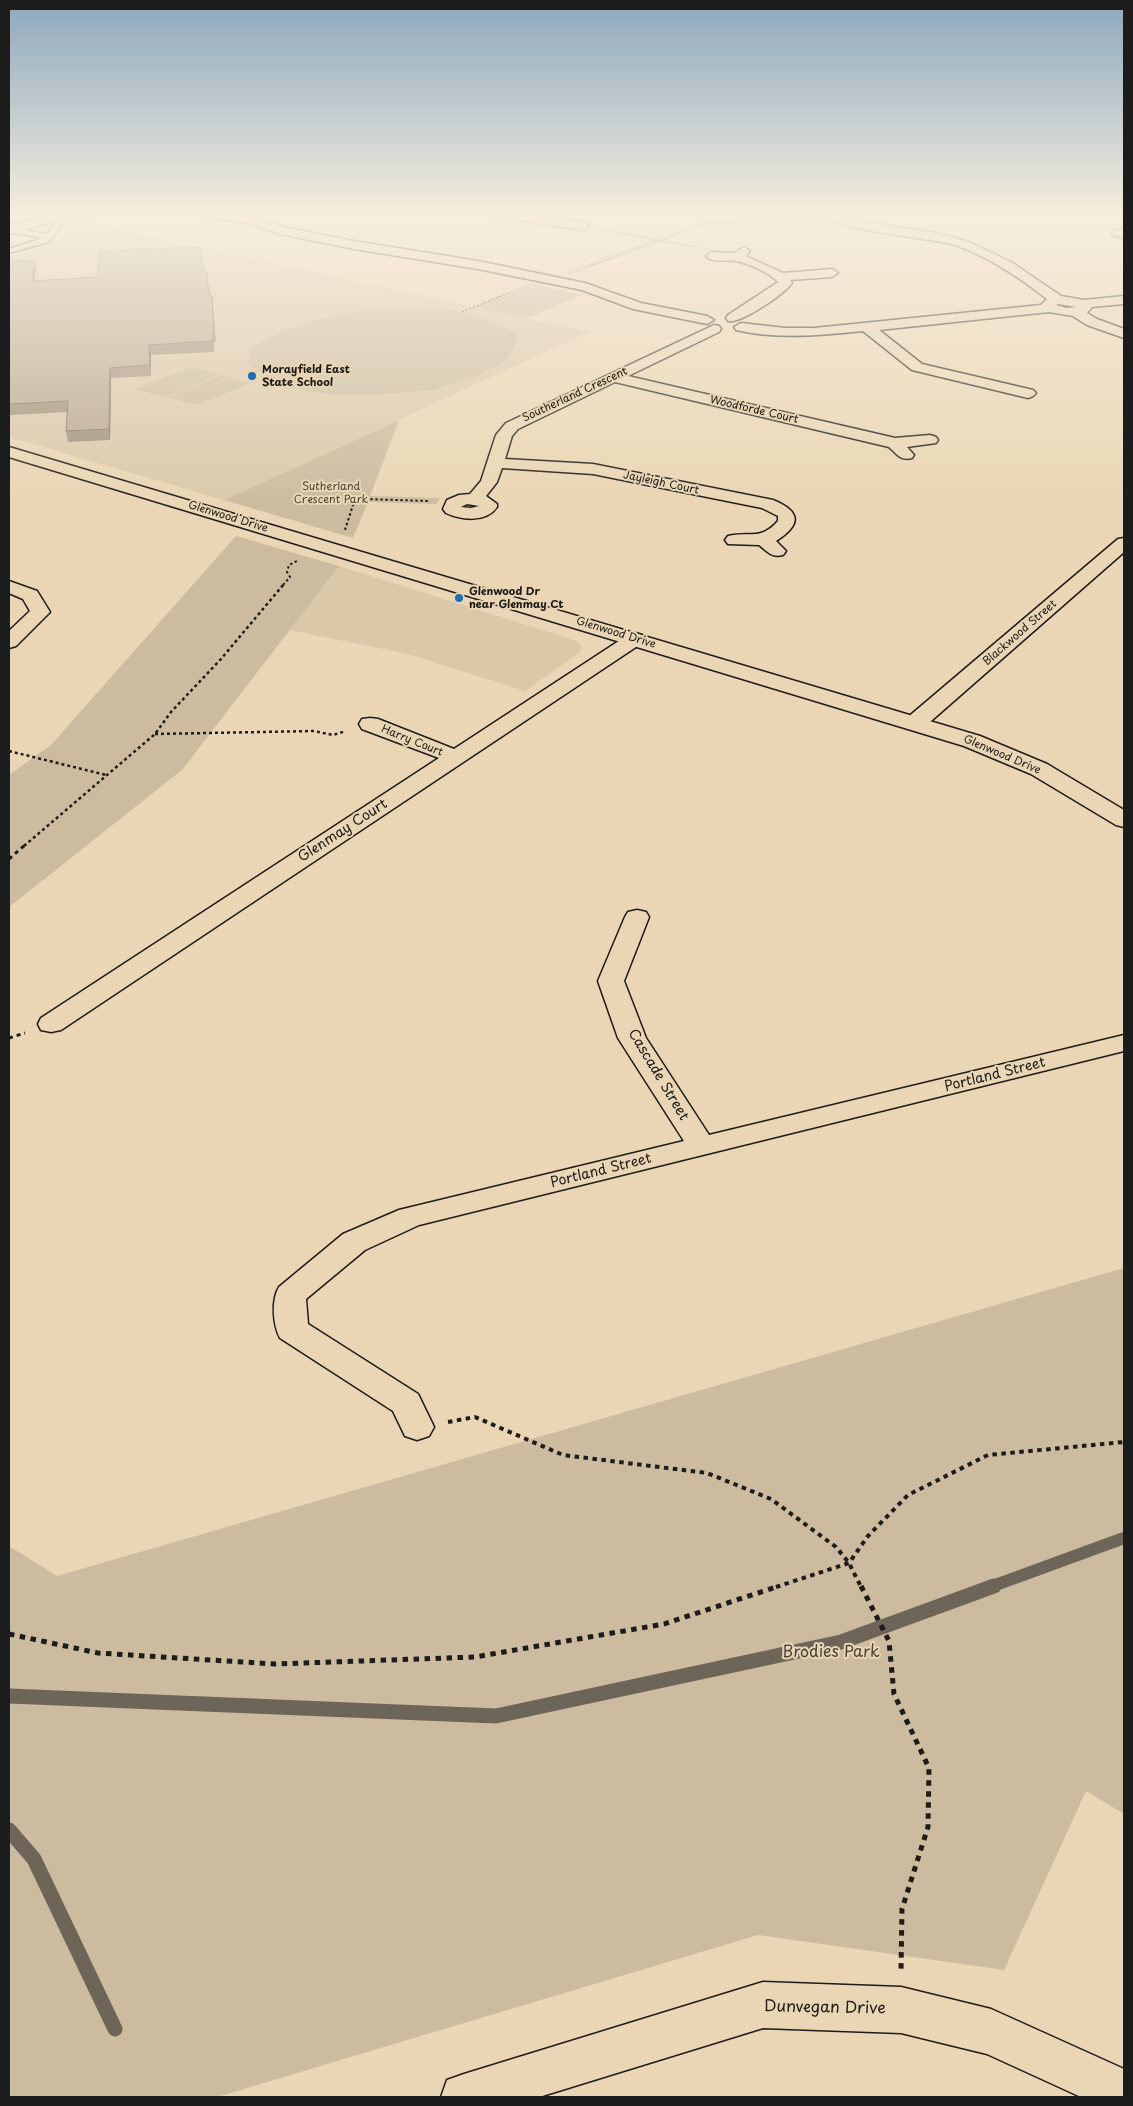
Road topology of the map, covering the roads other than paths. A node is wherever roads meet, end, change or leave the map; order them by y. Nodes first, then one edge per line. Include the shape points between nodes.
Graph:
1 (659, 311) edge
2 (751, 311) edge
3 (994, 311) edge
4 (1083, 311) edge
5 (737, 322) junction
6 (711, 324) junction
7 (868, 327) junction
8 (1124, 334) edge
9 (612, 377) junction
10 (1016, 377) dead end
11 (1000, 386) junction
12 (1028, 392) dead end
13 (930, 440) dead end
14 (895, 443) junction
15 (12, 455) edge
16 (906, 455) dead end
17 (495, 463) junction
18 (456, 502) road end
19 (734, 540) dead end
20 (764, 540) junction
21 (1124, 543) edge
22 (778, 552) dead end
23 (9, 587) edge
24 (635, 639) junction
25 (9, 642) edge
26 (915, 723) junction
27 (370, 724) road end
28 (455, 757) junction
29 (1124, 820) edge
30 (637, 917) dead end
31 (51, 1024) dead end
32 (1124, 1044) edge
33 (702, 1146) junction
34 (417, 1427) road end
35 (1124, 2093) edge
36 (464, 2097) edge

1 - 6 street
2 - 5 street
3 - 7 street
4 - 8 street via 1092,322
5 - 6 street via 732,329
5 - 7 street via 798,332
6 - 9 street, Southerland Crescent
7 - 11 street via 917,367
9 - 14 street, Woodforde Court
9 - 17 street, Southerland Crescent via 512,426 504,435
10 - 11 street
11 - 12 street
13 - 14 street, Woodforde Court
14 - 16 street
15 - 24 street, Glenwood Drive
17 - 18 street, Southerland Crescent via 489,482 475,499
17 - 20 street, Jayleigh Court via 593,469 767,504 782,510 788,515 788,520 784,528
19 - 20 street
20 - 22 street
21 - 26 street, Blackwood Street
23 - 25 street via 30,595 40,612
24 - 26 street, Glenwood Drive
24 - 28 street, Glenmay Court
26 - 29 street, Glenwood Drive via 1017,759 1059,780
27 - 28 street, Harry Court
28 - 31 street, Glenmay Court
30 - 33 street, Cascade Street via 611,981 632,1038
32 - 33 street, Portland Street
33 - 34 street, Portland Street via 410,1217 354,1242 290,1295 292,1330 406,1403
35 - 36 street, Dunvegan Drive via 991,2032 901,2010 763,2005

